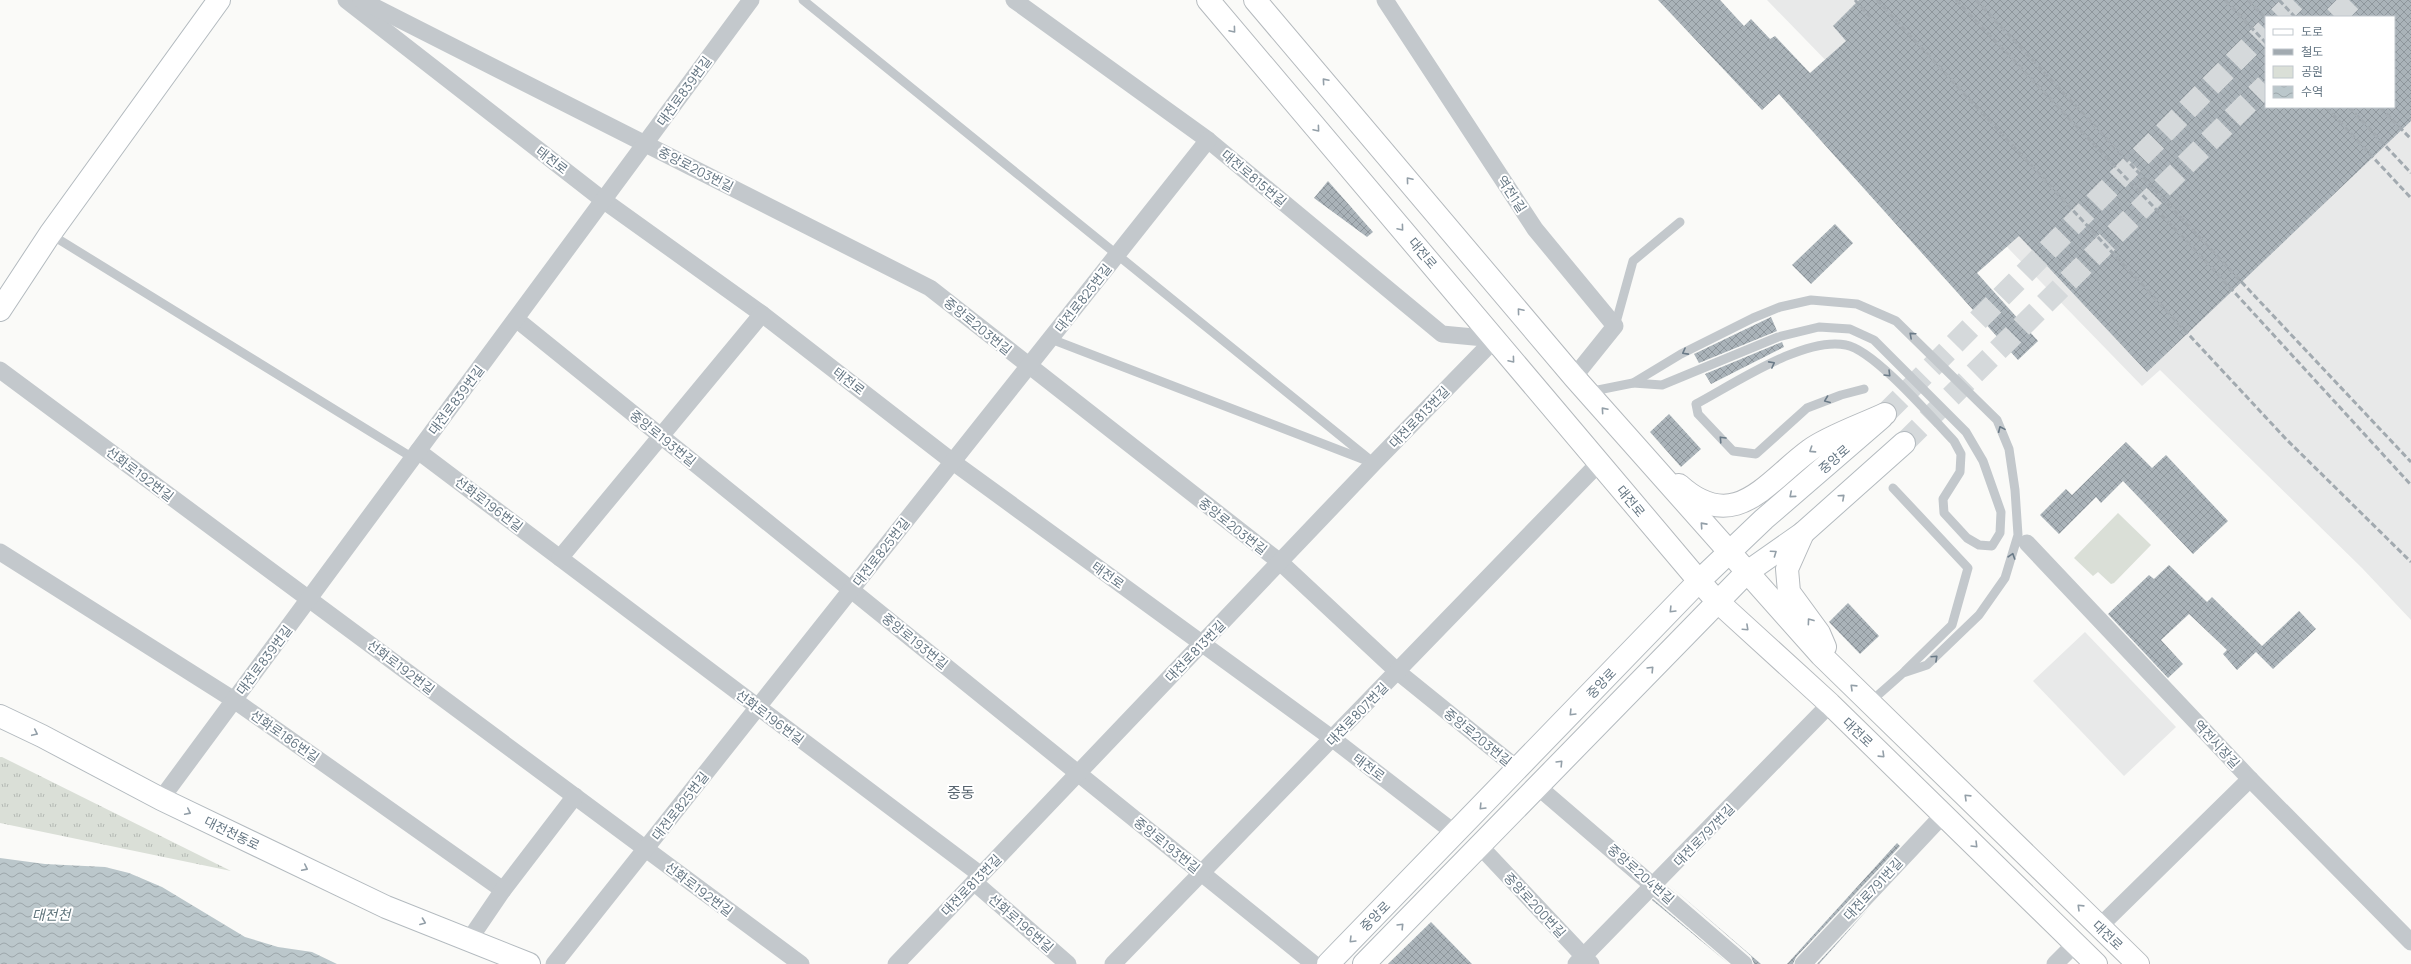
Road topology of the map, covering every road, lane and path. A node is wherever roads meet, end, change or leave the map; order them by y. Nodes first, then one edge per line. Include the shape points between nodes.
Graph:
1 (219, 0) edge
2 (346, 0) edge
3 (361, 0) edge
4 (751, 0) edge
5 (803, 0) edge
6 (1014, 0) edge
7 (1208, 0) edge
8 (1255, 0) edge
9 (1384, 0) edge
10 (1208, 140) junction
11 (646, 143) junction
12 (603, 200) junction
13 (1680, 222) dead end
14 (50, 234) junction
15 (1117, 255) junction
16 (0, 310) edge
17 (762, 314) junction
18 (516, 319) junction
19 (1615, 326) junction
20 (1051, 339) junction
21 (1495, 339) junction
22 (1028, 367) junction
23 (0, 370) edge
24 (1581, 384) junction
25 (1634, 384) junction
26 (1864, 389) dead end
27 (661, 436) junction
28 (1630, 440) junction
29 (1904, 443) tunnel mouth
30 (416, 454) junction
31 (953, 462) junction
32 (1374, 463) junction
33 (1599, 463) junction
34 (1893, 488) dead end
35 (1803, 533) junction
36 (2027, 543) dead end
37 (0, 552) edge
38 (1729, 554) junction
39 (560, 558) junction
40 (1280, 562) junction
41 (1746, 573) junction
42 (1699, 582) junction
43 (851, 590) junction
44 (309, 599) junction
45 (1717, 601) junction
46 (1202, 643) junction
47 (1833, 669) junction
48 (1398, 672) junction
49 (1903, 673) junction
50 (234, 700) junction
51 (1869, 703) junction
52 (1830, 704) junction
53 (758, 708) junction
54 (0, 716) edge
55 (1333, 739) junction
56 (1518, 769) junction
57 (1078, 773) junction
58 (2250, 779) junction
59 (1537, 786) junction
60 (575, 796) junction
61 (161, 799) junction
62 (1944, 814) junction
63 (1456, 834) junction
64 (1479, 845) junction
65 (646, 849) junction
66 (1201, 874) junction
67 (978, 878) junction
68 (1655, 885) junction
69 (503, 890) junction
70 (2100, 926) junction
71 (470, 940) junction
72 (2411, 942) edge
73 (2075, 944) junction
74 (1584, 961) edge
75 (529, 964) edge
76 (554, 964) edge
77 (801, 964) edge
78 (896, 964) edge
79 (1068, 964) edge
80 (1113, 964) edge
81 (1314, 964) edge
82 (1328, 964) edge
83 (1364, 964) edge
84 (1744, 964) edge
85 (1803, 964) edge
86 (2055, 964) edge
87 (2096, 964) edge
88 (2138, 964) edge

1 - 14 main road
2 - 12 street, 태전로
3 - 11 street, 중앙로203번길
4 - 11 street, 대전로839번길
5 - 15 lane
6 - 10 street, 대전로815번길
7 -> 21 main road, 대전로
24 -> 8 main road, 대전로
9 - 19 street, 역전1길 via 1535,229
10 - 15 street, 대전로825번길
10 - 21 street, 대전로815번길 via 1442,334
11 - 12 street, 대전로839번길
11 - 22 street, 중앙로203번길 via 930,288
12 - 17 street, 태전로
12 - 18 street, 대전로839번길
13 - 19 lane via 1633,261
14 - 16 main road
14 - 30 lane
15 - 20 street, 대전로825번길
15 - 32 lane
17 - 27 street
17 - 31 street, 태전로
18 - 27 street, 중앙로193번길
18 - 30 street, 대전로839번길
19 - 24 street
20 - 22 street, 대전로825번길
20 - 32 lane
21 - 32 street, 대전로813번길
21 -> 33 main road, 대전로
22 - 31 street, 대전로825번길
22 - 40 street, 중앙로203번길
23 - 44 street, 선화로192번길
24 - 25 lane
28 -> 24 main road, 대전로
26 -> 25 lane via 1807,408 1756,454 1733,451 1698,414 1696,404 1790,354 1821,344 1847,345 1874,360 1954,441 1961,454 1960,472 1943,499 1944,513 1967,538 1979,545 1992,546 2000,533 2002,512 1983,461 1966,432 1874,340 1850,330 1819,327 1778,337 1662,385
49 -> 25 lane via 1927,665 1979,615 2004,578 2018,535 2010,449 1997,420 1896,321 1849,303 1811,300 1780,306 1681,354
27 - 39 street
27 - 43 street, 중앙로193번길
38 -> 28 main road, 대전로
28 - 38 main road, 중앙로 via 1694,498 1716,505 1744,503 1768,488 1811,449 1885,414 1764,519
35 -> 29 main road, 중앙로
30 - 39 street, 선화로196번길
30 - 44 street, 대전로839번길
31 - 43 street, 대전로825번길
31 - 46 street, 태전로
32 - 40 street, 대전로813번길
33 - 42 main road, 대전로
33 - 48 street, 대전로807번길
34 - 49 lane via 1968,568 1952,625
41 -> 35 main road, 중앙로
47 -> 35 main road via 1819,633 1789,592 1787,569
36 - 58 street, 역전시장길
37 - 50 street, 선화로186번길
38 - 41 main road, 대전로
38 - 42 main road, 중앙로
39 - 53 street, 선화로196번길
40 - 46 street, 대전로813번길
40 - 48 street, 중앙로203번길
41 - 45 main road, 중앙로
41 - 47 main road, 대전로
42 - 45 main road, 대전로
42 -> 56 main road, 중앙로
43 - 53 street, 대전로825번길
43 - 57 street, 중앙로193번길
44 - 50 street, 대전로839번길
44 - 60 street, 선화로192번길
45 -> 52 main road, 대전로
59 -> 45 main road, 중앙로
46 - 55 street, 태전로
46 - 57 street, 대전로813번길
51 -> 47 main road, 대전로
48 - 55 street, 대전로807번길
48 - 56 street, 중앙로203번길
49 - 51 lane
50 - 61 street, 대전로839번길
50 - 69 street, 선화로186번길
70 -> 51 main road, 대전로
52 -> 62 main road, 대전로
52 - 68 street, 대전로797번길
53 - 65 street, 대전로825번길
53 - 67 street, 선화로196번길
54 -> 61 main road, 대전천동로
55 - 63 street, 태전로
55 - 66 street, 대전로807번길
56 -> 63 main road, 중앙로
57 - 66 street, 중앙로193번길
57 - 67 street, 대전로813번길
58 - 70 street
58 - 72 street, 역전시장길
59 - 64 main road, 중앙로
59 - 68 street, 중앙로204번길
60 - 65 street, 선화로192번길
60 - 69 street
61 -> 71 main road, 대전천동로 via 386,907
62 -> 73 main road, 대전로
62 - 85 street, 대전로791번길
63 -> 82 main road, 중앙로
64 - 74 street, 중앙로200번길
83 -> 64 main road, 중앙로
65 - 76 street, 대전로825번길
65 - 77 street, 선화로192번길
66 - 80 street, 대전로807번길
66 - 81 street, 중앙로193번길
67 - 78 street, 대전로813번길
67 - 79 street, 선화로196번길
68 - 74 street, 대전로797번길
68 - 84 street, 중앙로204번길
69 - 71 street
70 - 88 main road, 대전로
71 - 75 main road, 대전천동로
73 - 86 street
73 - 87 main road, 대전로

